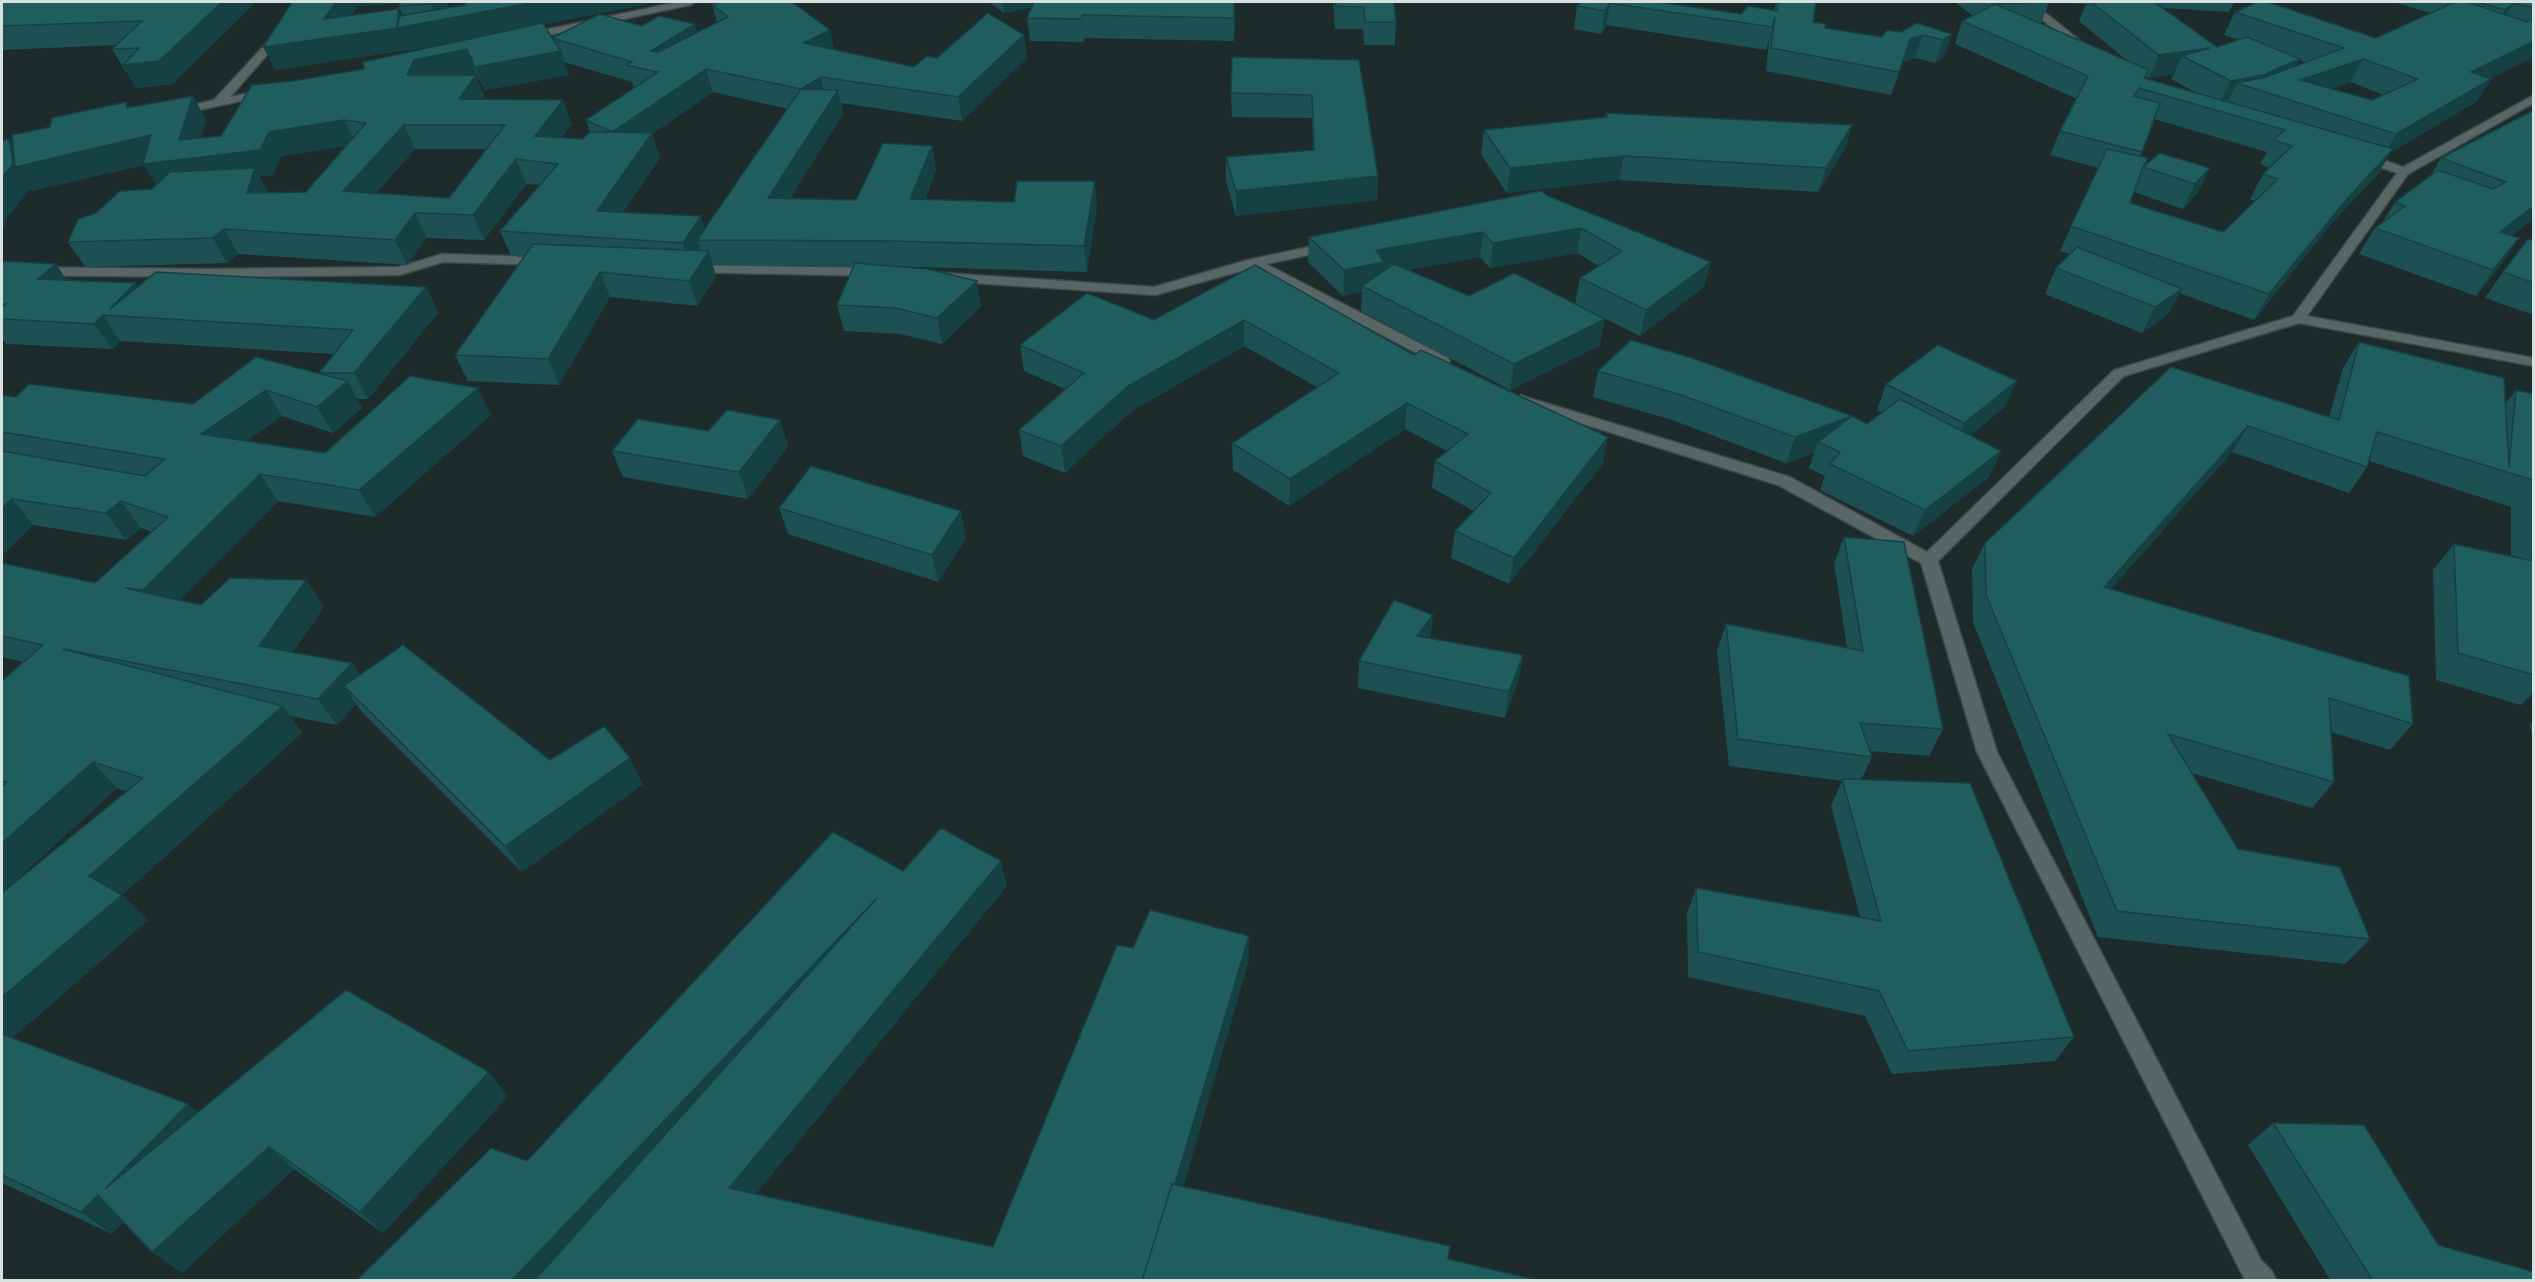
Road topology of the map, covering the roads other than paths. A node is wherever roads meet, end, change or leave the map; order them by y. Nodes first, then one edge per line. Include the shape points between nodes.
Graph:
1 (309, 2) edge
2 (690, 2) edge
3 (2026, 2) edge
4 (517, 39) edge
5 (2095, 58) edge
6 (275, 91) edge
7 (2534, 98) edge
8 (218, 103) junction
9 (161, 115) edge
10 (2348, 152) edge
11 (2404, 171) junction
12 (1347, 243) edge
13 (562, 262) edge
14 (1253, 263) junction
15 (677, 269) edge
16 (2, 271) edge
17 (890, 273) edge
18 (931, 276) edge
19 (2298, 319) junction
20 (2534, 362) edge
21 (1457, 368) edge
22 (1508, 394) edge
23 (1929, 560) junction
24 (2263, 1281) edge

1 - 8 street
2 - 4 street
3 - 5 street
6 - 8 street
7 - 11 street
8 - 9 street
10 - 11 street
11 - 19 street
12 - 14 street
13 - 16 street via 442,258 400,271
14 - 18 street via 1155,291
14 - 21 street
15 - 17 street
19 - 20 street
19 - 23 street via 2120,373
22 - 23 street via 1784,482
23 - 24 street via 1987,752 2252,1269

